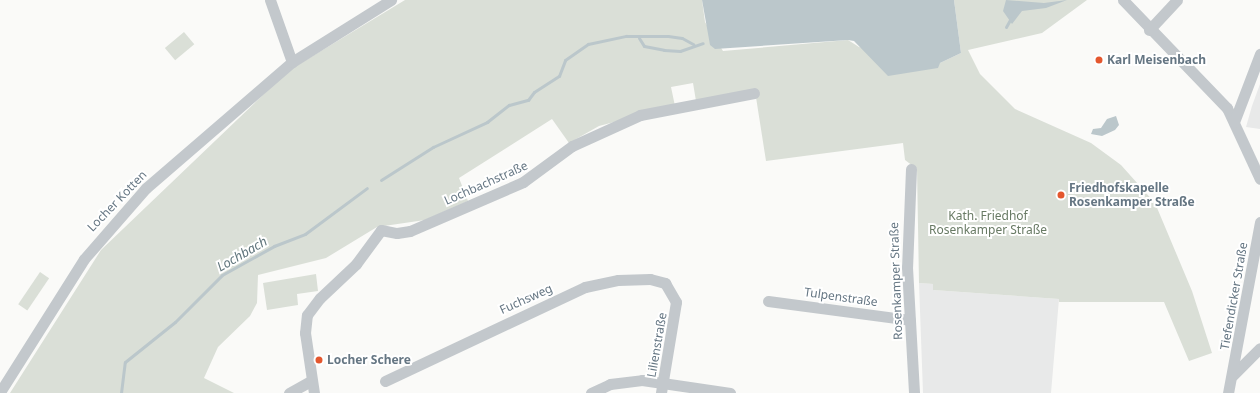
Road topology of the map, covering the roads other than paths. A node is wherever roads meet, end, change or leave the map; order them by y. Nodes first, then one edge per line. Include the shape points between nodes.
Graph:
1 (270, 0) edge
2 (392, 0) edge
3 (1123, 0) edge
4 (1177, 0) edge
5 (1149, 30) junction
6 (1260, 54) edge
7 (292, 62) junction
8 (754, 93) dead end
9 (1234, 122) junction
10 (910, 169) dead end
11 (1260, 179) edge
12 (1260, 222) edge
13 (768, 300) dead end
14 (676, 302) joint
15 (910, 320) junction
16 (1260, 348) edge
17 (1233, 375) junction
18 (311, 381) junction
19 (385, 381) dead end
20 (664, 381) junction
21 (0, 392) edge
22 (289, 393) edge
23 (314, 393) edge
24 (591, 393) edge
25 (662, 393) edge
26 (730, 393) edge
27 (914, 393) edge
28 (1228, 393) edge

1 - 7 street
2 - 7 street, Locher Kotten
3 - 5 street
4 - 5 street
5 - 9 street via 1216,96
6 - 9 street
7 - 21 street, Locher Kotten via 146,188 97,240
8 - 18 street, Lochbachstraße via 640,115 572,146 533,177 402,233 381,230 356,264 307,315 305,333
9 - 11 street
10 - 15 street, Rosenkamper Straße via 907,194
12 - 17 street, Tiefendicker Straße
13 - 15 street, Tulpenstraße
14 - 19 street, Fuchsweg via 668,287 659,280 596,283 510,320
14 - 20 street, Lilienstraße
15 - 27 street, Rosenkamper Straße
16 - 17 street, Tiefendicker Straße
17 - 28 street, Tiefendicker Straße
18 - 22 street
18 - 23 street
20 - 24 street via 626,380
20 - 25 street, Lilienstraße
20 - 26 street

